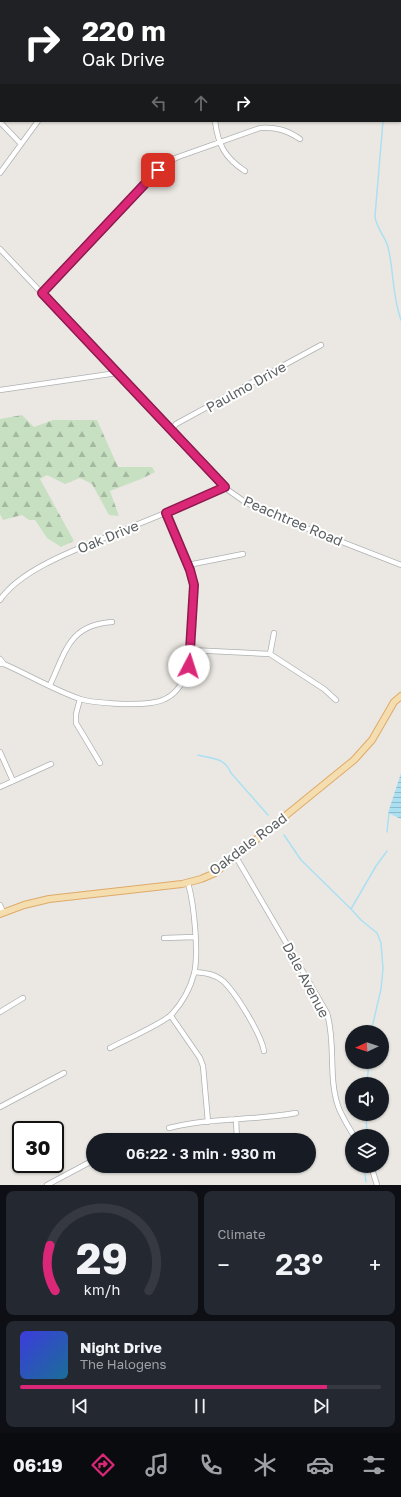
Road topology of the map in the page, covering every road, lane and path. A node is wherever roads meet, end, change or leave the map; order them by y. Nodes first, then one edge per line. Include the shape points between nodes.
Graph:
1 (0, 122) edge
2 (37, 122) edge
3 (215, 122) edge
4 (300, 139) dead end
5 (220, 142) junction
6 (21, 144) junction
7 (245, 170) dead end
8 (0, 173) edge
9 (0, 249) edge
10 (42, 293) junction
11 (321, 345) dead end
12 (117, 373) junction
13 (0, 390) edge
14 (171, 430) junction
15 (225, 487) junction
16 (166, 513) junction
17 (243, 554) dead end
18 (188, 565) junction
19 (401, 565) edge
20 (0, 600) edge
21 (112, 622) dead end
22 (274, 633) dead end
23 (190, 650) junction
24 (270, 654) junction
25 (0, 659) edge
26 (2, 664) edge
27 (50, 685) junction
28 (401, 696) edge
29 (80, 699) junction
30 (336, 700) dead end
31 (0, 752) edge
32 (100, 763) dead end
33 (50, 764) dead end
34 (13, 781) junction
35 (0, 787) edge
36 (236, 857) junction
37 (188, 883) junction
38 (0, 906) edge
39 (2, 913) edge
40 (195, 937) junction
41 (164, 938) dead end
42 (194, 972) junction
43 (23, 998) dead end
44 (0, 1012) edge
45 (171, 1016) junction
46 (110, 1048) dead end
47 (264, 1051) dead end
48 (64, 1073) dead end
49 (0, 1107) edge
50 (296, 1113) dead end
51 (236, 1119) junction
52 (208, 1122) junction
53 (169, 1128) dead end
54 (350, 1129) edge
55 (237, 1133) edge
56 (86, 1164) edge
57 (373, 1173) edge
58 (47, 1185) edge
59 (377, 1185) edge

1 - 6 street
2 - 6 street
3 - 5 street
4 - 5 street via 292,133 270,127
5 - 7 street via 228,158
5 - 10 street via 164,164
6 - 8 street
9 - 10 street, Peachtree Road
10 - 12 street, Peachtree Road
11 - 14 street, Paulmo Drive via 176,424
12 - 13 street
12 - 14 street, Peachtree Road
14 - 15 street, Peachtree Road
15 - 16 street, Oak Drive
15 - 19 street, Peachtree Road via 245,502 265,512
16 - 18 street
16 - 20 street, Oak Drive via 49,562 10,588
17 - 18 street
18 - 23 street via 195,592
21 - 27 street via 90,626 77,634
22 - 24 street
23 - 24 street
23 - 29 street via 188,672 183,683 166,699 147,704 104,703
24 - 30 street via 324,689
25 - 26 street
26 - 27 street
27 - 29 street
28 - 36 main road, Oakdale Road via 394,702 372,740 354,760
29 - 32 street via 76,723
31 - 34 street
33 - 34 street
34 - 35 street
36 - 37 main road, Oakdale Road via 215,873
36 - 54 street, Dale Avenue via 327,1013 331,1033 335,1094
37 - 39 main road, Oakdale Road via 49,899
37 - 40 street via 194,904
38 - 39 street
40 - 41 street
40 - 42 street
42 - 45 street via 189,990
42 - 47 street via 213,975 223,981 247,1015 262,1041
43 - 44 street
45 - 46 street
45 - 52 street via 203,1066
48 - 49 street
50 - 51 street
51 - 52 street
51 - 55 street
52 - 53 street
56 - 58 street
57 - 59 street

